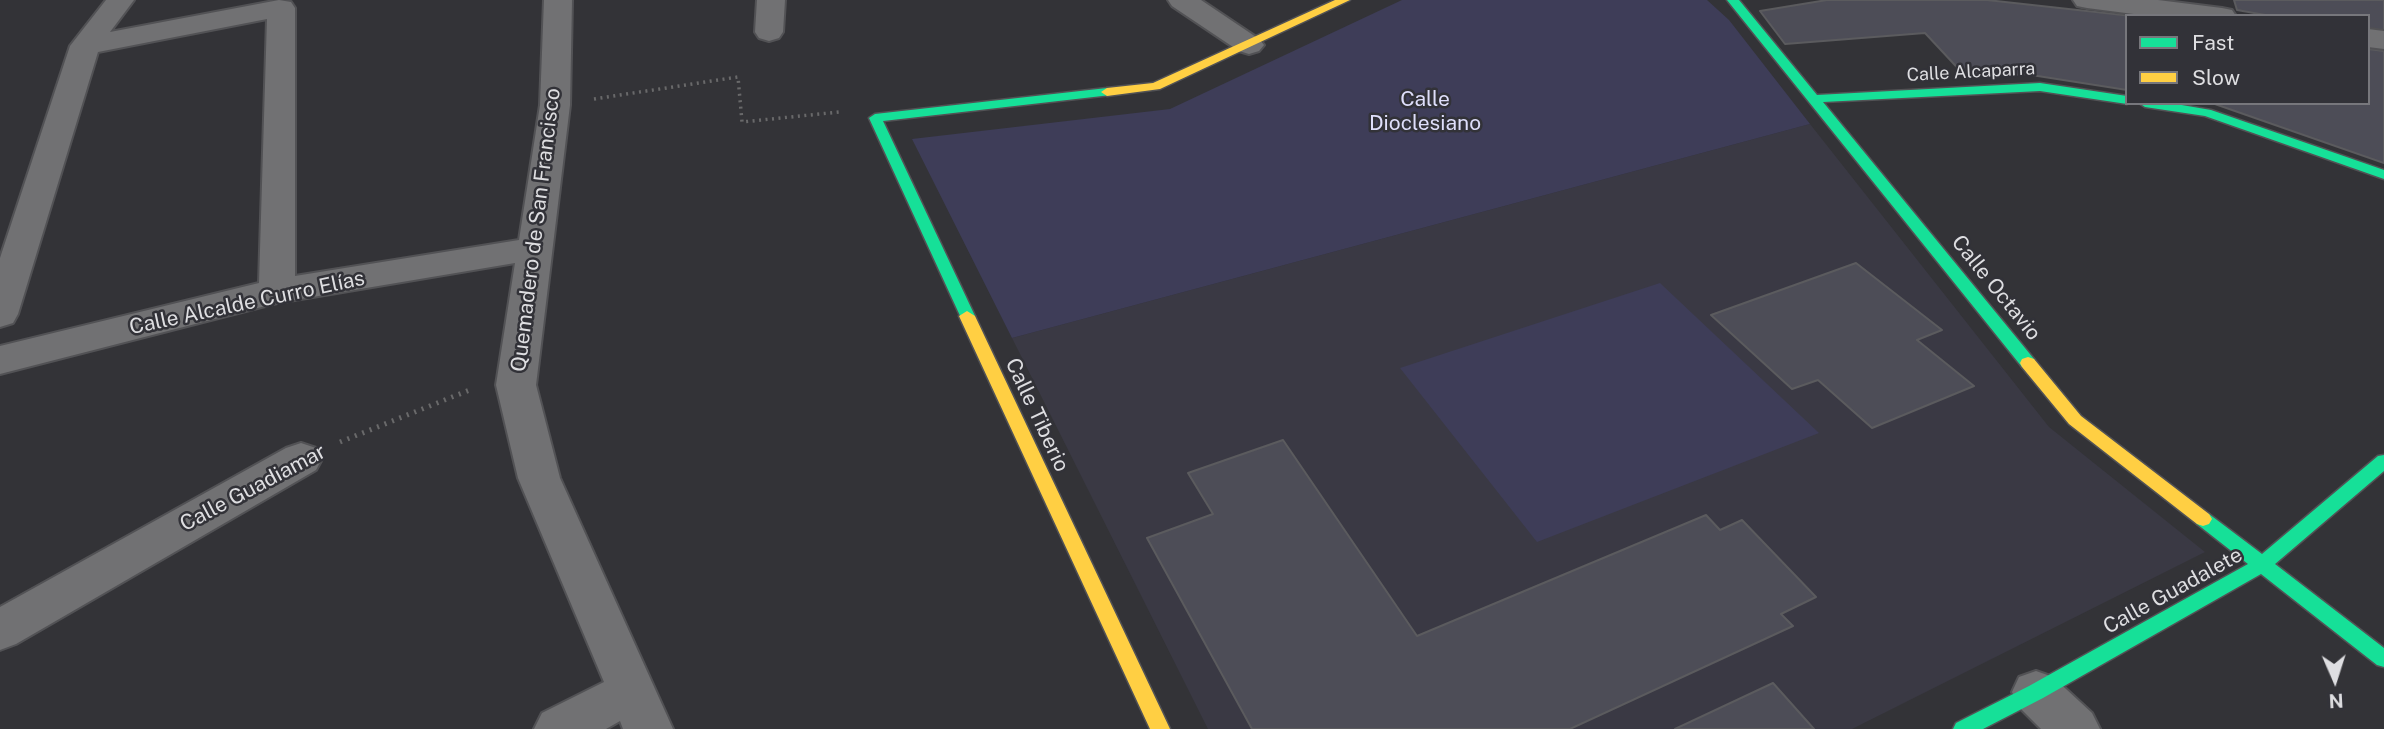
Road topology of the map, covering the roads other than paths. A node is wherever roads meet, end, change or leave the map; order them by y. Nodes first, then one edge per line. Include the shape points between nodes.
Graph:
1 (120, 0) edge
2 (558, 0) edge
3 (771, 0) edge
4 (1182, 0) edge
5 (1344, 0) edge
6 (2087, 0) edge
7 (1740, 1) edge
8 (2207, 14) edge
9 (769, 32) dead end
10 (1250, 45) junction
11 (85, 46) junction
12 (1815, 99) junction
13 (2125, 100) edge
14 (2157, 105) edge
15 (2384, 174) edge
16 (537, 248) junction
17 (277, 291) junction
18 (0, 314) edge
19 (0, 360) edge
20 (301, 458) road end
21 (2384, 461) edge
22 (2262, 565) junction
23 (0, 630) edge
24 (2384, 659) edge
25 (2036, 692) junction
26 (640, 710) edge
27 (559, 729) edge
28 (1160, 729) edge
29 (1963, 729) edge
30 (2075, 729) edge

1 - 11 street
2 - 16 street, Quemadero de San Francisco via 555,105
3 - 9 street
4 - 10 street
5 - 10 street
6 - 8 street
7 - 12 street, Calle Octavio
10 - 28 street, Calle Tiberio via 1156,86 875,118
11 - 17 street via 281,8
11 - 18 street
12 - 13 street, Calle Alcaparra via 2040,87
12 - 22 street, Calle Octavio via 2075,420
14 - 15 street via 2207,113
16 - 17 street, Calle Alcalde Curro Elías
16 - 26 street, Quemadero de San Francisco via 516,385 539,478
17 - 19 street, Calle Alcalde Curro Elías
20 - 23 street, Calle Guadiamar
21 - 22 street, Calle Guadalete
22 - 24 street, Calle Octavio
22 - 25 street, Calle Guadalete
25 - 29 street, Calle Guadalete
25 - 30 street
26 - 27 street

